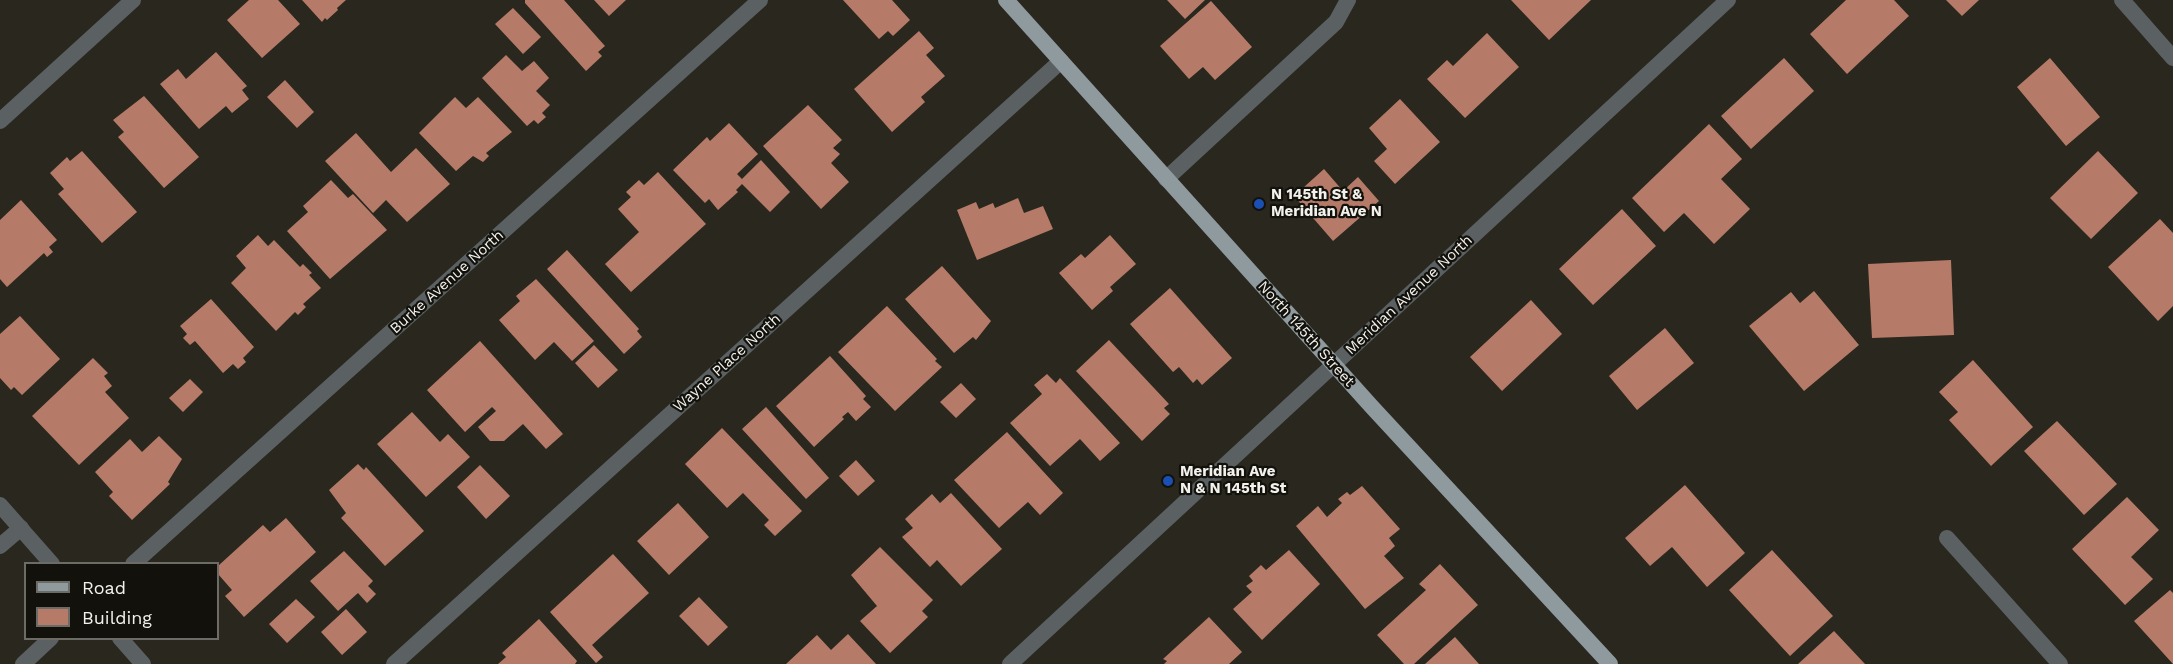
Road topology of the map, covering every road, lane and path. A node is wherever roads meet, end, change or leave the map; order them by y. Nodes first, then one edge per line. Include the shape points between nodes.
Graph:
1 (133, 0) edge
2 (760, 0) edge
3 (1006, 0) edge
4 (1348, 0) edge
5 (1728, 0) edge
6 (2122, 0) edge
7 (2173, 58) edge
8 (1061, 61) junction
9 (0, 120) edge
10 (1166, 179) junction
11 (1334, 365) junction
12 (0, 505) edge
13 (21, 528) junction
14 (1947, 538) dead end
15 (0, 546) edge
16 (50, 562) edge
17 (135, 562) edge
18 (50, 640) edge
19 (121, 640) edge
20 (23, 664) edge
21 (143, 664) edge
22 (394, 664) edge
23 (1011, 664) edge
24 (1610, 664) edge
25 (2060, 664) edge

1 - 9 street
2 - 17 street, Burke Avenue North
3 - 8 main road, North 145th Street
4 - 10 street via 1336,22
5 - 11 street, Meridian Avenue North
6 - 7 street
8 - 10 main road, North 145th Street
8 - 22 street, Wayne Place North
10 - 11 main road, North 145th Street
11 - 23 street, Meridian Avenue North
11 - 24 main road, North 145th Street
12 - 13 street
13 - 15 street
13 - 16 street
14 - 25 street
18 - 20 street
19 - 21 street

